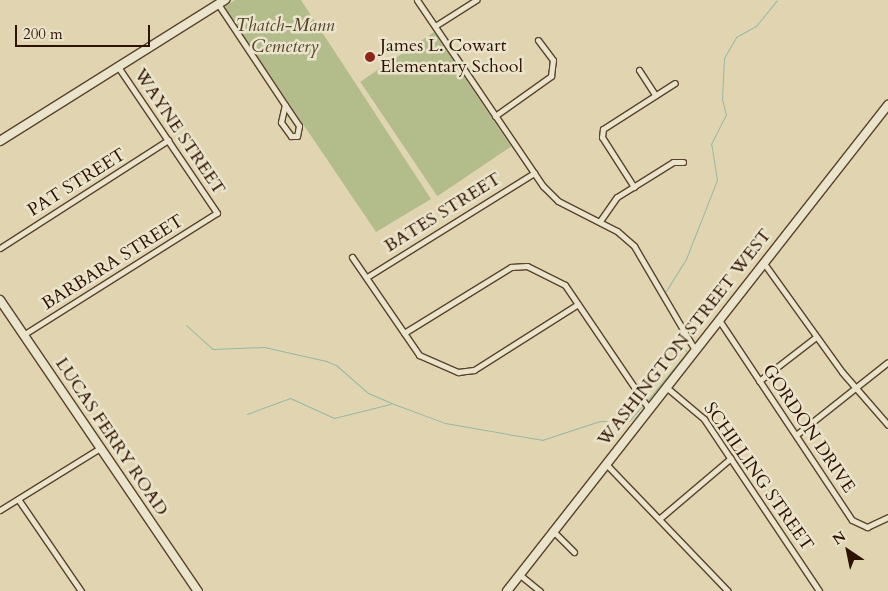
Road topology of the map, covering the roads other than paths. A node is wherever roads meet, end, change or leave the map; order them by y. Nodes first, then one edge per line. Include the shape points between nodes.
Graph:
1 (417, 0) edge
2 (476, 0) edge
3 (222, 2) edge
4 (434, 26) junction
5 (538, 40) dead end
6 (118, 67) junction
7 (639, 70) dead end
8 (675, 83) dead end
9 (655, 96) junction
10 (285, 105) junction
11 (888, 105) edge
12 (495, 116) junction
13 (168, 140) junction
14 (0, 141) edge
15 (683, 162) dead end
16 (534, 173) junction
17 (634, 187) junction
18 (217, 213) joint
19 (600, 221) junction
20 (0, 248) edge
21 (352, 257) dead end
22 (763, 262) junction
23 (367, 277) junction
24 (0, 300) edge
25 (578, 304) junction
26 (718, 320) junction
27 (404, 333) junction
28 (23, 335) junction
29 (816, 337) junction
30 (695, 350) junction
31 (888, 362) edge
32 (759, 381) junction
33 (666, 387) junction
34 (855, 389) junction
35 (649, 409) junction
36 (888, 426) edge
37 (796, 435) junction
38 (100, 448) junction
39 (731, 458) junction
40 (606, 464) junction
41 (18, 499) junction
42 (0, 510) edge
43 (888, 517) edge
44 (659, 519) junction
45 (551, 535) junction
46 (574, 552) dead end
47 (520, 575) junction
48 (81, 591) edge
49 (198, 591) edge
50 (507, 591) edge
51 (540, 591) edge
52 (728, 591) edge
53 (819, 591) edge

1 - 4 street
2 - 4 street
3 - 6 street
3 - 10 street
4 - 12 street
5 - 12 street via 553,60 551,76
6 - 13 street, WAYNE STREET
6 - 14 street
7 - 9 street
8 - 9 street
9 - 17 street via 600,131
10 - 10 street via 282,122 291,136 297,136 299,126
11 - 22 street, WASHINGTON STREET WEST
12 - 16 street
13 - 18 street, WAYNE STREET
13 - 20 street, PAT STREET
15 - 17 street via 674,162
16 - 19 street via 558,201
16 - 23 street, BATES STREET
17 - 19 street via 617,197
18 - 28 street, BARBARA STREET
19 - 30 street via 641,254
21 - 23 street
22 - 26 street, WASHINGTON STREET WEST
22 - 29 street
23 - 27 street
24 - 28 street, LUCAS FERRY ROAD
25 - 27 street via 557,278 516,265
25 - 27 street via 469,372 427,362
25 - 35 street
26 - 30 street, WASHINGTON STREET WEST
26 - 32 street, GORDON DRIVE
28 - 38 street, LUCAS FERRY ROAD
29 - 32 street
29 - 34 street
30 - 33 street, WASHINGTON STREET WEST
31 - 34 street
32 - 37 street, GORDON DRIVE
33 - 35 street, WASHINGTON STREET WEST
33 - 39 street, SCHILLING STREET via 696,410
34 - 36 street
34 - 37 street
35 - 40 street, WASHINGTON STREET WEST
37 - 43 street, GORDON DRIVE via 856,524 866,527
38 - 41 street
38 - 49 street, LUCAS FERRY ROAD
39 - 44 street
39 - 53 street, SCHILLING STREET
40 - 44 street
40 - 45 street, WASHINGTON STREET WEST
41 - 42 street
41 - 48 street
44 - 52 street
45 - 46 street via 555,533
45 - 47 street, WASHINGTON STREET WEST
47 - 50 street, WASHINGTON STREET WEST
47 - 51 street

